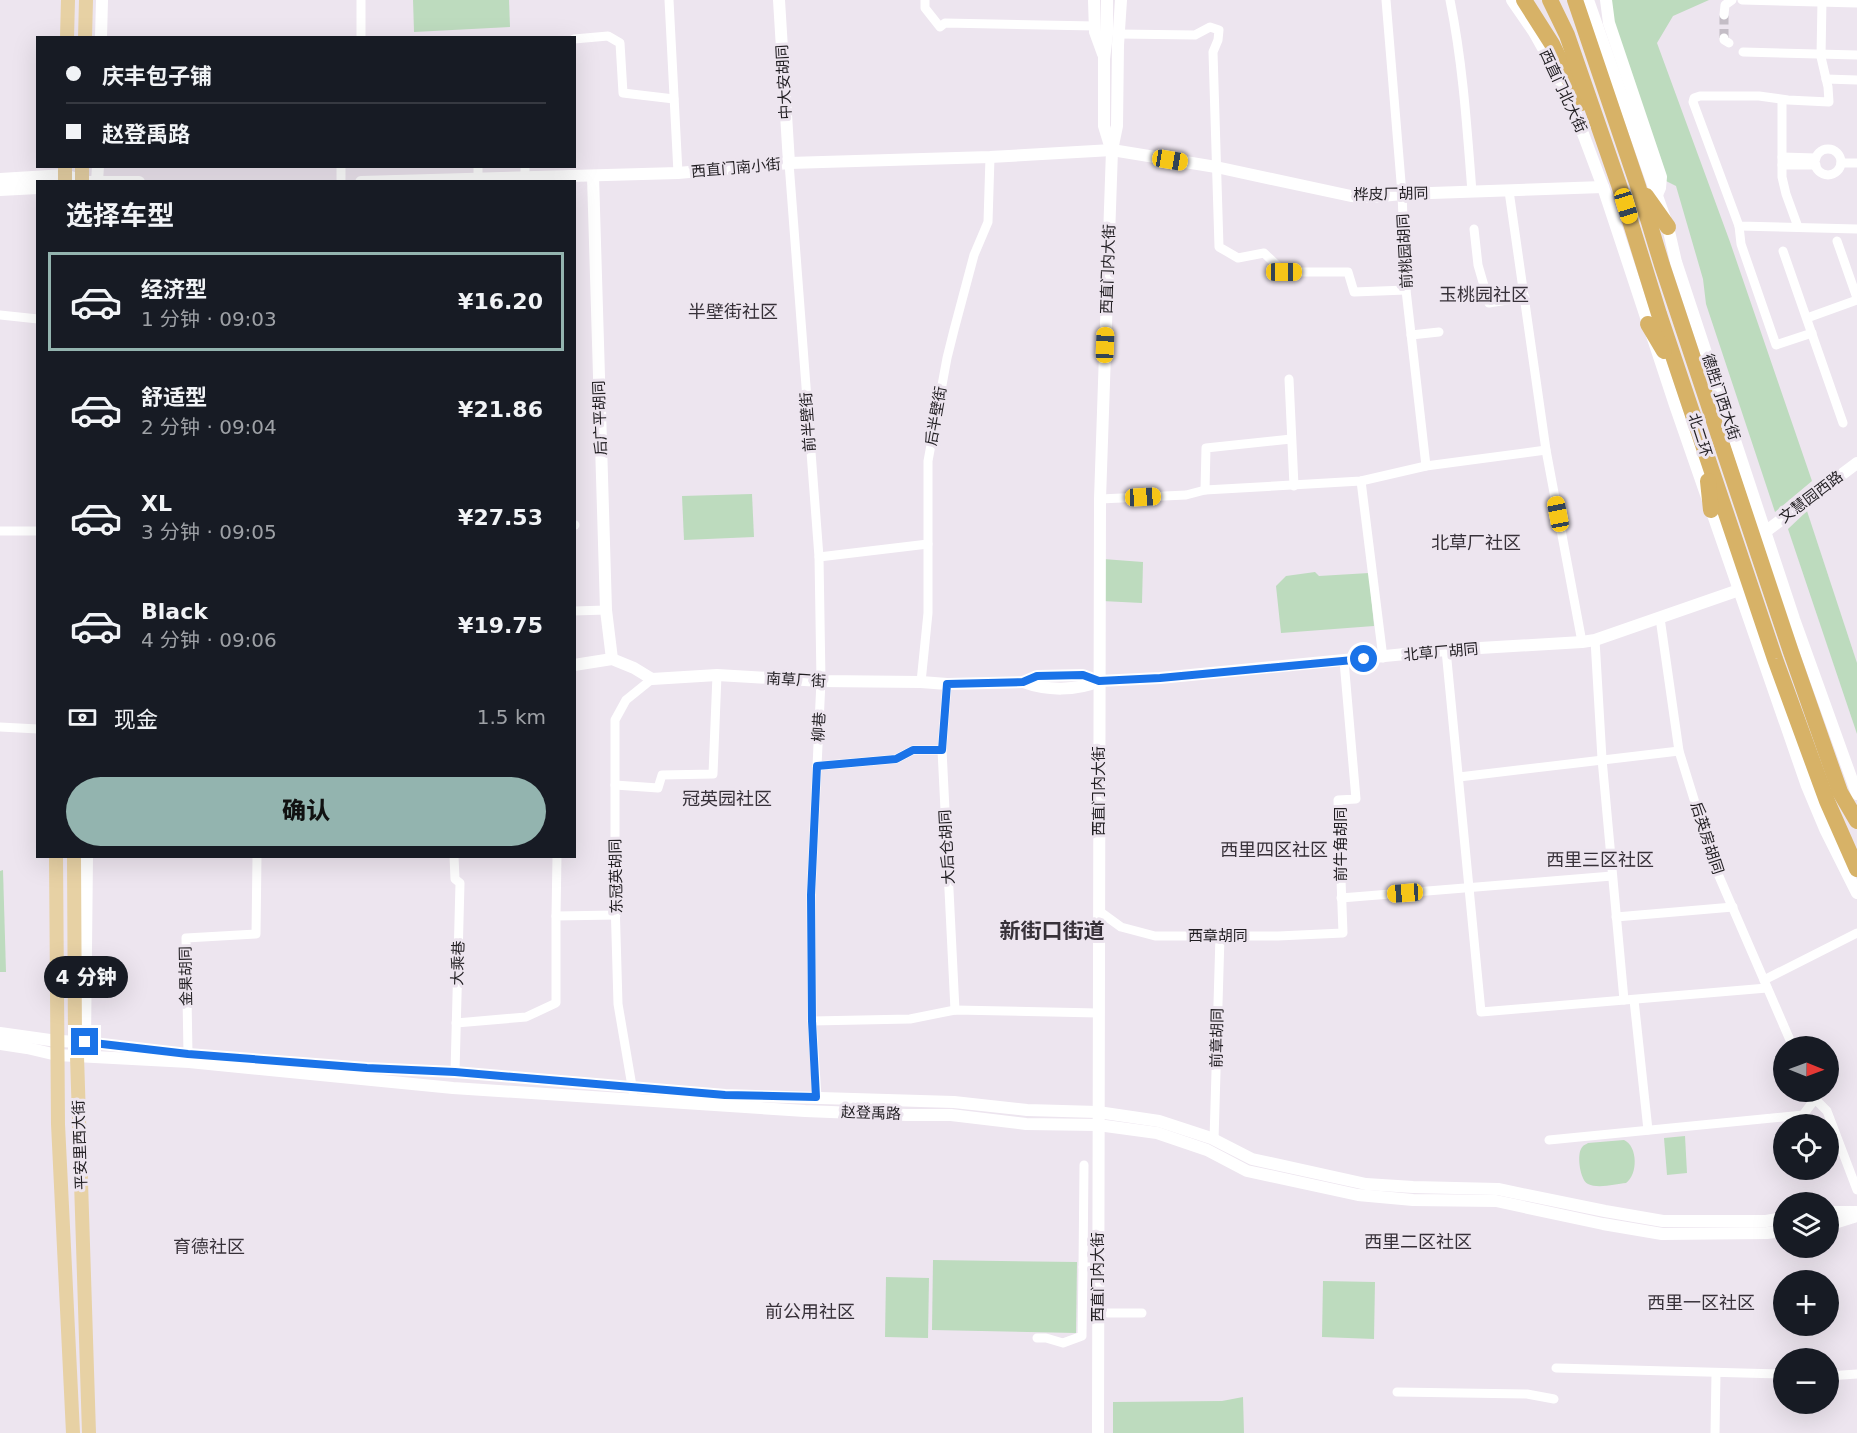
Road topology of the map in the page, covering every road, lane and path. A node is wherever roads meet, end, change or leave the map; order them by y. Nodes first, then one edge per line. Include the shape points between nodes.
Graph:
1 (68, 0) edge
2 (86, 0) edge
3 (102, 0) edge
4 (361, 0) edge
5 (669, 0) edge
6 (780, 0) edge
7 (925, 0) edge
8 (1386, 0) edge
9 (1450, 0) edge
10 (1512, 0) edge
11 (1524, 0) edge
12 (1550, 0) edge
13 (1575, 0) edge
14 (1588, 0) edge
15 (1606, 0) edge
16 (1732, 0) edge
17 (1742, 0) edge
18 (1097, 1) edge
19 (1822, 1) edge
20 (1123, 3) edge
21 (1857, 3) edge
22 (1724, 15) tunnel mouth
23 (1095, 26) junction
24 (1119, 34) junction
25 (67, 36) edge
26 (85, 36) edge
27 (101, 36) edge
28 (362, 36) edge
29 (576, 39) edge
30 (1743, 52) dead end
31 (1821, 54) junction
32 (1857, 55) edge
33 (1104, 62) junction
34 (1826, 79) junction
35 (1857, 80) edge
36 (674, 99) junction
37 (1782, 99) junction
38 (1112, 150) junction
39 (990, 157) junction
40 (1782, 161) junction
41 (1816, 162) junction
42 (789, 163) junction
43 (1841, 163) junction
44 (1857, 163) edge
45 (1216, 167) junction
46 (525, 172) edge
47 (678, 172) junction
48 (478, 173) edge
49 (65, 174) edge
50 (593, 176) junction
51 (0, 179) edge
52 (80, 180) edge
53 (414, 180) edge
54 (1611, 186) junction
55 (1638, 186) junction
56 (36, 188) edge
57 (0, 190) edge
58 (1509, 191) junction
59 (1472, 192) junction
60 (1402, 194) junction
61 (1657, 195) junction
62 (1739, 226) junction
63 (1668, 227) junction
64 (1798, 227) junction
65 (1474, 229) dead end
66 (1857, 229) edge
67 (1837, 241) dead end
68 (1783, 251) dead end
69 (1854, 278) edge
70 (1406, 290) junction
71 (1525, 297) junction
72 (1857, 299) edge
73 (0, 315) edge
74 (1807, 318) junction
75 (36, 319) edge
76 (1648, 324) junction
77 (1439, 332) dead end
78 (1812, 333) junction
79 (1411, 335) junction
80 (1288, 379) dead end
81 (1683, 386) junction
82 (1843, 423) dead end
83 (1291, 439) junction
84 (1546, 450) junction
85 (1705, 451) junction
86 (1857, 463) edge
87 (1426, 466) junction
88 (1361, 481) junction
89 (1294, 486) junction
90 (1205, 490) junction
91 (1100, 499) junction
92 (1711, 510) junction
93 (0, 531) edge
94 (36, 531) edge
95 (1765, 532) junction
96 (928, 544) junction
97 (819, 556) junction
98 (1739, 590) junction
99 (606, 610) junction
100 (576, 611) edge
101 (1660, 618) junction
102 (1794, 619) junction
103 (1588, 641) junction
104 (1446, 650) junction
105 (1791, 652) junction
106 (1383, 658) junction
107 (612, 659) junction
108 (1344, 661) junction
109 (576, 665) edge
110 (717, 675) junction
111 (652, 679) junction
112 (821, 681) junction
113 (1099, 681) junction
114 (921, 682) junction
115 (947, 684) junction
116 (0, 727) edge
117 (36, 729) edge
118 (942, 750) junction
119 (1679, 751) junction
120 (1602, 759) junction
121 (817, 766) junction
122 (1459, 777) junction
123 (615, 784) junction
124 (1857, 794) edge
125 (1857, 821) edge
126 (1835, 849) junction
127 (56, 858) edge
128 (74, 858) edge
129 (87, 858) edge
130 (257, 858) edge
131 (454, 858) edge
132 (557, 858) edge
133 (1857, 870) edge
134 (1612, 876) junction
135 (1469, 888) junction
136 (1857, 893) edge
137 (1341, 898) junction
138 (1732, 907) junction
139 (1098, 911) junction
140 (616, 915) junction
141 (556, 916) junction
142 (1616, 917) junction
143 (1343, 933) joint
144 (1857, 933) edge
145 (1220, 936) junction
146 (1766, 984) junction
147 (1634, 999) junction
148 (1623, 1000) junction
149 (955, 1010) junction
150 (1098, 1013) junction
151 (812, 1021) junction
152 (456, 1023) junction
153 (0, 1033) edge
154 (1787, 1036) edge
155 (0, 1044) edge
156 (79, 1047) junction
157 (57, 1048) junction
158 (188, 1054) junction
159 (455, 1072) junction
160 (633, 1092) junction
161 (816, 1097) junction
162 (1810, 1102) edge
163 (1819, 1102) edge
164 (1098, 1112) junction
165 (1098, 1125) junction
166 (1648, 1130) junction
167 (1215, 1140) junction
168 (1549, 1140) dead end
169 (1084, 1165) dead end
170 (1857, 1190) edge
171 (1839, 1213) edge
172 (1857, 1214) edge
173 (1773, 1220) edge
174 (1839, 1221) edge
175 (1773, 1232) edge
176 (1083, 1267) junction
177 (1098, 1267) junction
178 (1098, 1313) junction
179 (1142, 1313) dead end
180 (1037, 1338) dead end
181 (1556, 1368) dead end
182 (1716, 1373) junction
183 (1773, 1374) edge
184 (1857, 1374) edge
185 (1839, 1375) edge
186 (1397, 1392) dead end
187 (1554, 1399) dead end
188 (73, 1433) edge
189 (89, 1433) edge
190 (1098, 1433) edge
191 (1714, 1433) edge

1 - 25 main road
2 - 26 main road
3 - 27 street
4 - 28 street
5 - 36 street
6 - 42 street, 中大安胡同
7 - 23 street via 925,8 940,27 945,23
8 - 60 street, 前桃园胡同
9 - 59 street via 1464,83
10 - 54 street, 西直门北大街 via 1553,65
11 - 54 highway via 1545,32 1585,112
12 - 54 highway, 北二环 via 1567,35
13 - 55 highway, 北二环
14 - 61 street, 德胜门西大街
15 - 61 street via 1609,23 1661,177
16 - 22 street via 1726,4
17 - 19 street
18 - 23 street
18 - 33 street, 西直门内大街 via 1107,34
19 - 21 street
19 - 31 street
20 - 24 street, 西直门内大街
23 - 33 street
24 - 38 street, 西直门内大街 via 1117,126
24 - 45 street via 1195,35 1210,27 1219,30 1213,52
29 - 36 street via 608,36 620,43 623,93
30 - 31 street
31 - 32 street
31 - 34 street
33 - 38 street, 西直门内大街 via 1104,126
34 - 35 street
34 - 37 street via 1829,102
36 - 47 street
37 - 40 street
37 - 62 street via 1694,98
38 - 39 street, 西直门南小街
38 - 45 street, 桦皮厂胡同
38 - 91 street, 西直门内大街
39 - 42 street, 西直门南小街
39 - 96 street, 后半壁街 via 988,222 974,255 954,330 928,461
40 - 41 street
40 - 64 street via 1783,186
41 - 43 street via 1823,151 1831,150 1838,154
41 - 43 street via 1821,173 1830,175 1838,171
42 - 47 street, 西直门南小街
42 - 97 street, 前半壁街
43 - 44 street
45 - 60 street, 桦皮厂胡同 via 1351,196
45 - 70 street via 1219,247 1238,258 1264,253 1284,272 1348,272 1354,292
46 - 48 street, 西直门南小街
46 - 50 street, 西直门南小街
47 - 50 street, 西直门南小街
48 - 53 street, 西直门南小街
49 - 51 street
49 - 52 street
50 - 99 street, 后广平胡同
54 - 58 street, 桦皮厂胡同
54 - 76 street
54 - 81 highway, 北二环
55 - 63 highway
55 - 105 highway, 北二环
56 - 57 street
58 - 59 street, 桦皮厂胡同
58 - 71 street
59 - 60 street, 桦皮厂胡同
60 - 70 street, 前桃园胡同
61 - 63 street, 德胜门西大街
62 - 64 street
62 - 78 street via 1741,244 1776,345
63 - 95 street, 德胜门西大街
64 - 66 street
65 - 71 street via 1478,265 1489,303
67 - 69 street
68 - 74 street
69 - 72 street
70 - 79 street, 前桃园胡同
71 - 84 street
72 - 74 street
73 - 75 street
74 - 78 street
76 - 81 highway
76 - 92 street
77 - 79 street
78 - 82 street
79 - 87 street, 前桃园胡同
80 - 83 street
81 - 85 highway, 北二环
83 - 89 street
83 - 90 street via 1206,448
84 - 87 street
84 - 103 street
85 - 92 highway
85 - 133 highway, 北二环 via 1779,671
86 - 95 street, 文慧园西路
87 - 88 street
88 - 89 street
88 - 106 street
89 - 90 street
90 - 91 street via 1186,495
91 - 113 street, 西直门内大街
92 - 98 street
93 - 94 street
95 - 102 street, 德胜门西大街
96 - 97 street
96 - 114 street, 后半壁街 via 928,613
97 - 112 street, 前半壁街
98 - 101 street, 北草厂胡同
98 - 126 street via 1807,786
99 - 100 street
99 - 107 street, 后广平胡同
101 - 103 street, 北草厂胡同
101 - 119 street, 后英房胡同
102 - 105 highway
102 - 124 street, 德胜门西大街
103 - 104 street, 北草厂胡同
103 - 120 street
104 - 106 street, 北草厂胡同
104 - 122 street
105 - 125 highway, 北二环 via 1840,792
106 - 108 street, 北草厂胡同
107 - 109 street
107 - 111 street
108 - 113 street, 北草厂胡同
108 - 137 street, 前牛角胡同 via 1356,799 1338,800
110 - 111 street, 南草厂街
110 - 112 street, 南草厂街
110 - 123 street via 713,774 662,775 658,788
111 - 123 street, 东冠英胡同 via 626,700 615,720
112 - 114 street, 南草厂街
112 - 121 street, 柳巷
113 - 115 street, 南草厂街 via 1083,675 1037,676 1023,682
113 - 139 street, 西直门内大街
114 - 115 street, 南草厂街
115 - 118 street, 大后仓胡同
116 - 117 street
118 - 121 street via 913,750 896,759
118 - 149 street, 大后仓胡同
119 - 120 street
119 - 138 street, 后英房胡同 via 1715,867
120 - 122 street
120 - 134 street
121 - 151 street, 柳巷 via 811,895
122 - 135 street
123 - 140 street, 东冠英胡同
126 - 133 highway
126 - 136 street
127 - 157 main road, 平安里西大街
128 - 156 main road, 平安里西大街
129 - 156 street
130 - 158 street, 金果胡同 via 256,934 186,938
131 - 152 street, 大乘巷 via 455,879 460,883
132 - 141 street
134 - 135 street
134 - 142 street
135 - 137 street
135 - 148 street via 1481,1012
137 - 143 street, 前牛角胡同
138 - 142 street
138 - 146 street, 后英房胡同
139 - 145 street, 西章胡同 via 1122,927 1155,936
139 - 150 street, 西直门内大街
140 - 141 street
140 - 160 street, 东冠英胡同 via 618,1004
141 - 152 street via 556,1003 526,1017
142 - 148 street
143 - 145 street, 西章胡同
144 - 146 street
145 - 167 street, 前章胡同
146 - 147 street
146 - 154 street, 后英房胡同
147 - 148 street
147 - 166 street
149 - 150 street
149 - 151 street via 910,1019
150 - 164 street, 西直门内大街
151 - 161 street, 柳巷
152 - 159 street, 大乘巷
153 - 157 street, 赵登禹路
155 - 157 street, 赵登禹路
156 - 157 street, 赵登禹路
156 - 158 street, 赵登禹路
156 - 160 street, 赵登禹路 via 453,1088
156 - 189 main road, 平安里西大街
157 - 188 main road, 平安里西大街
158 - 159 street, 赵登禹路
159 - 160 street, 赵登禹路
160 - 161 street, 赵登禹路
160 - 165 street, 赵登禹路 via 805,1111
161 - 164 street, 赵登禹路
162 - 166 street via 1803,1115
163 - 170 street via 1827,1111
164 - 165 street, 西直门内大街
164 - 167 street, 赵登禹路 via 1159,1121
165 - 175 street, 赵登禹路 via 1157,1133 1207,1150 1247,1171 1358,1195 1496,1201 1662,1234
165 - 177 street, 西直门内大街
166 - 168 street
167 - 173 street, 赵登禹路 via 1252,1159 1366,1184 1498,1188 1663,1221
169 - 176 street
171 - 172 street
172 - 174 street
176 - 177 street
176 - 180 street via 1082,1336 1063,1343
177 - 178 street, 西直门内大街
178 - 179 street
178 - 190 street, 西直门内大街
181 - 182 street
182 - 183 street
182 - 191 street
184 - 185 street
186 - 187 street via 1527,1394

